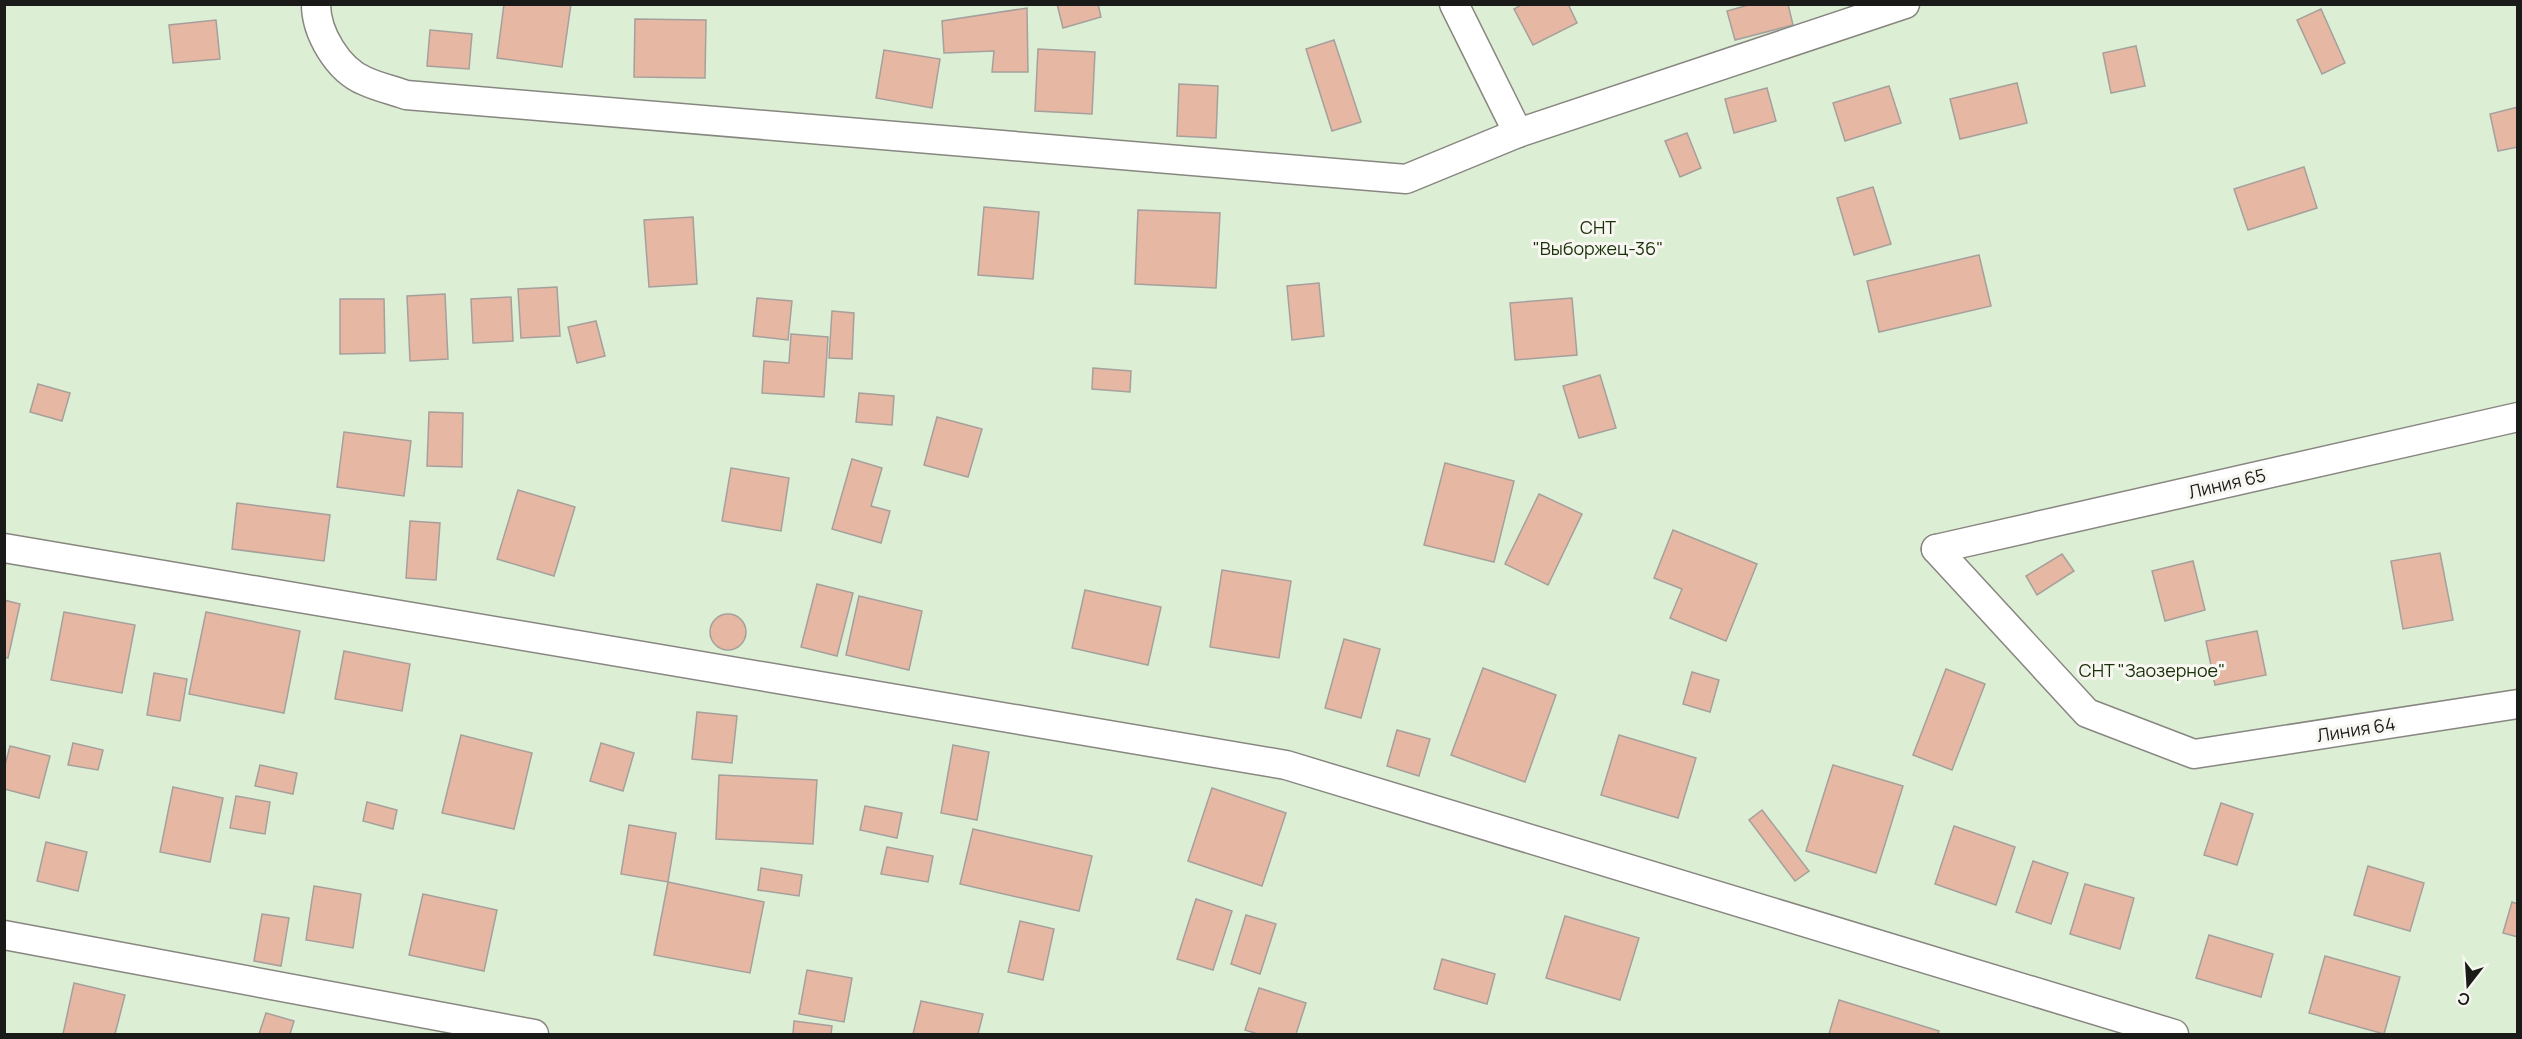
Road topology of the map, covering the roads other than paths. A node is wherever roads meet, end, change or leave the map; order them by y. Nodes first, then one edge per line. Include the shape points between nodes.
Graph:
1 (316, 4) edge
2 (1454, 4) edge
3 (1905, 4) edge
4 (1518, 133) junction
5 (2517, 417) edge
6 (4, 548) edge
7 (2517, 704) edge
8 (2194, 754) joint
9 (4, 935) edge
10 (534, 1035) edge
11 (2174, 1035) edge

1 - 4 street via 330,53 362,81 406,95 1406,179
2 - 4 street
3 - 4 street
5 - 8 street, Линия 65 via 1936,549 2087,712
6 - 11 street via 1286,765
7 - 8 street, Линия 64
9 - 10 street

